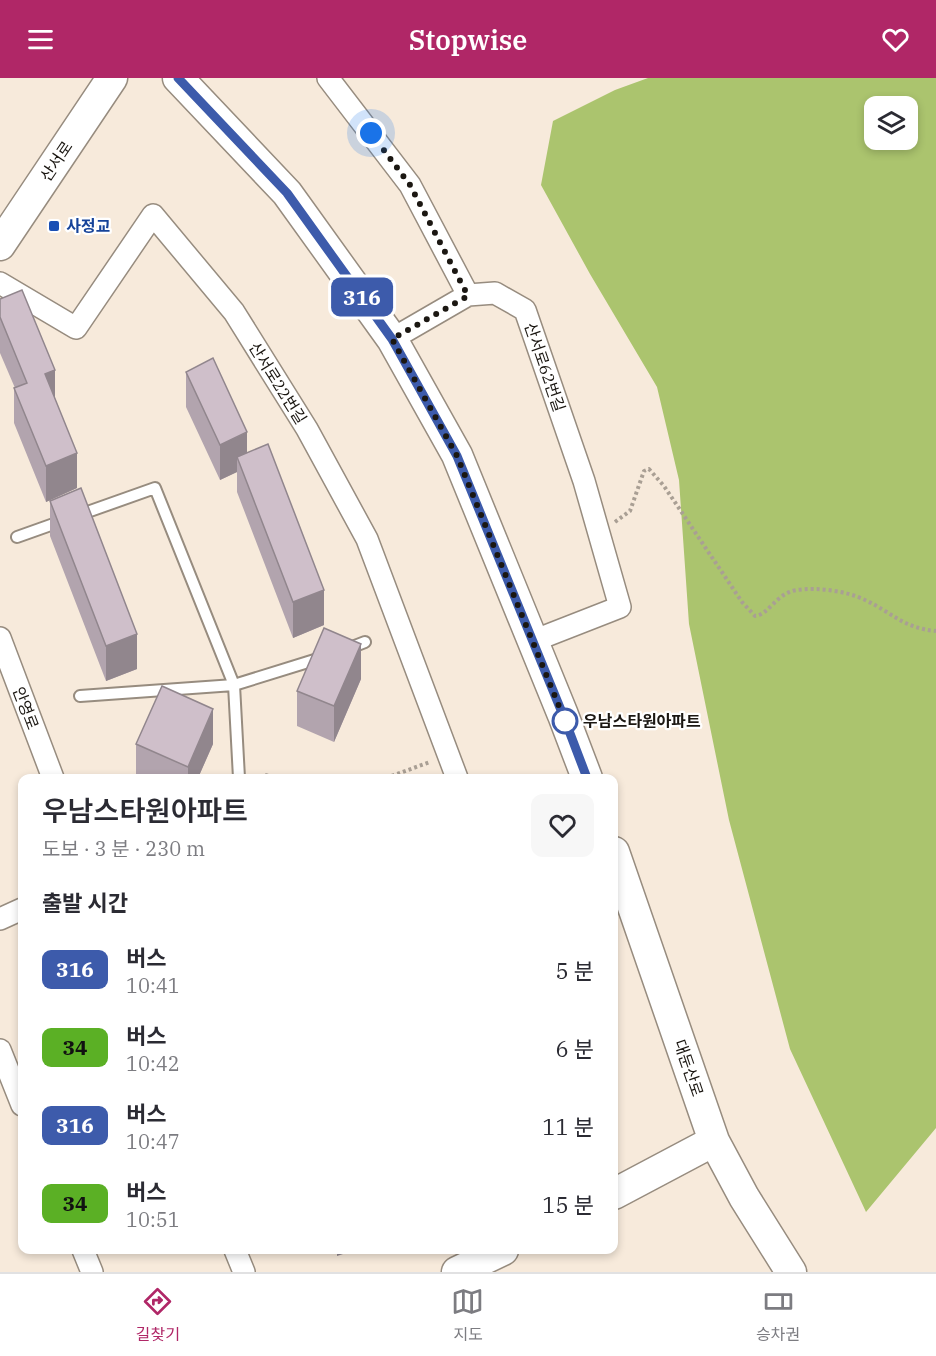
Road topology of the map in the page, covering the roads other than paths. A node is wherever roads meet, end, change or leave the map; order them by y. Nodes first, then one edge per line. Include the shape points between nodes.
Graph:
1 (112, 78) edge
2 (178, 78) edge
3 (328, 78) edge
4 (0, 245) edge
5 (0, 283) edge
6 (468, 296) junction
7 (392, 339) junction
8 (17, 537) dead end
9 (0, 638) edge
10 (533, 641) junction
11 (365, 642) dead end
12 (234, 685) junction
13 (80, 696) dead end
14 (51, 774) edge
15 (239, 774) edge
16 (455, 774) edge
17 (584, 774) edge
18 (618, 864) edge
19 (18, 911) edge
20 (0, 919) edge
21 (0, 1050) edge
22 (18, 1095) edge
23 (714, 1141) junction
24 (618, 1185) edge
25 (85, 1254) edge
26 (237, 1254) edge
27 (494, 1254) edge
28 (92, 1272) edge
29 (244, 1272) edge
30 (457, 1272) edge
31 (790, 1272) edge

1 - 4 main road, 산서로
2 - 7 main road via 287,193
3 - 6 street via 410,185
5 - 16 street, 산서로22번길 via 76,328 153,215 234,312 307,429 362,529
6 - 7 street
6 - 10 street, 산서로62번길 via 495,293 525,310 584,481 620,608
7 - 10 main road via 457,456
8 - 12 lane via 155,488
9 - 14 street, 안영로
10 - 17 main road
11 - 12 lane
12 - 13 lane
12 - 15 lane
18 - 23 main road, 대둔산로
19 - 20 street
21 - 22 street
23 - 24 main road
23 - 31 main road, 대둔산로
25 - 28 street
26 - 29 street
27 - 30 main road

